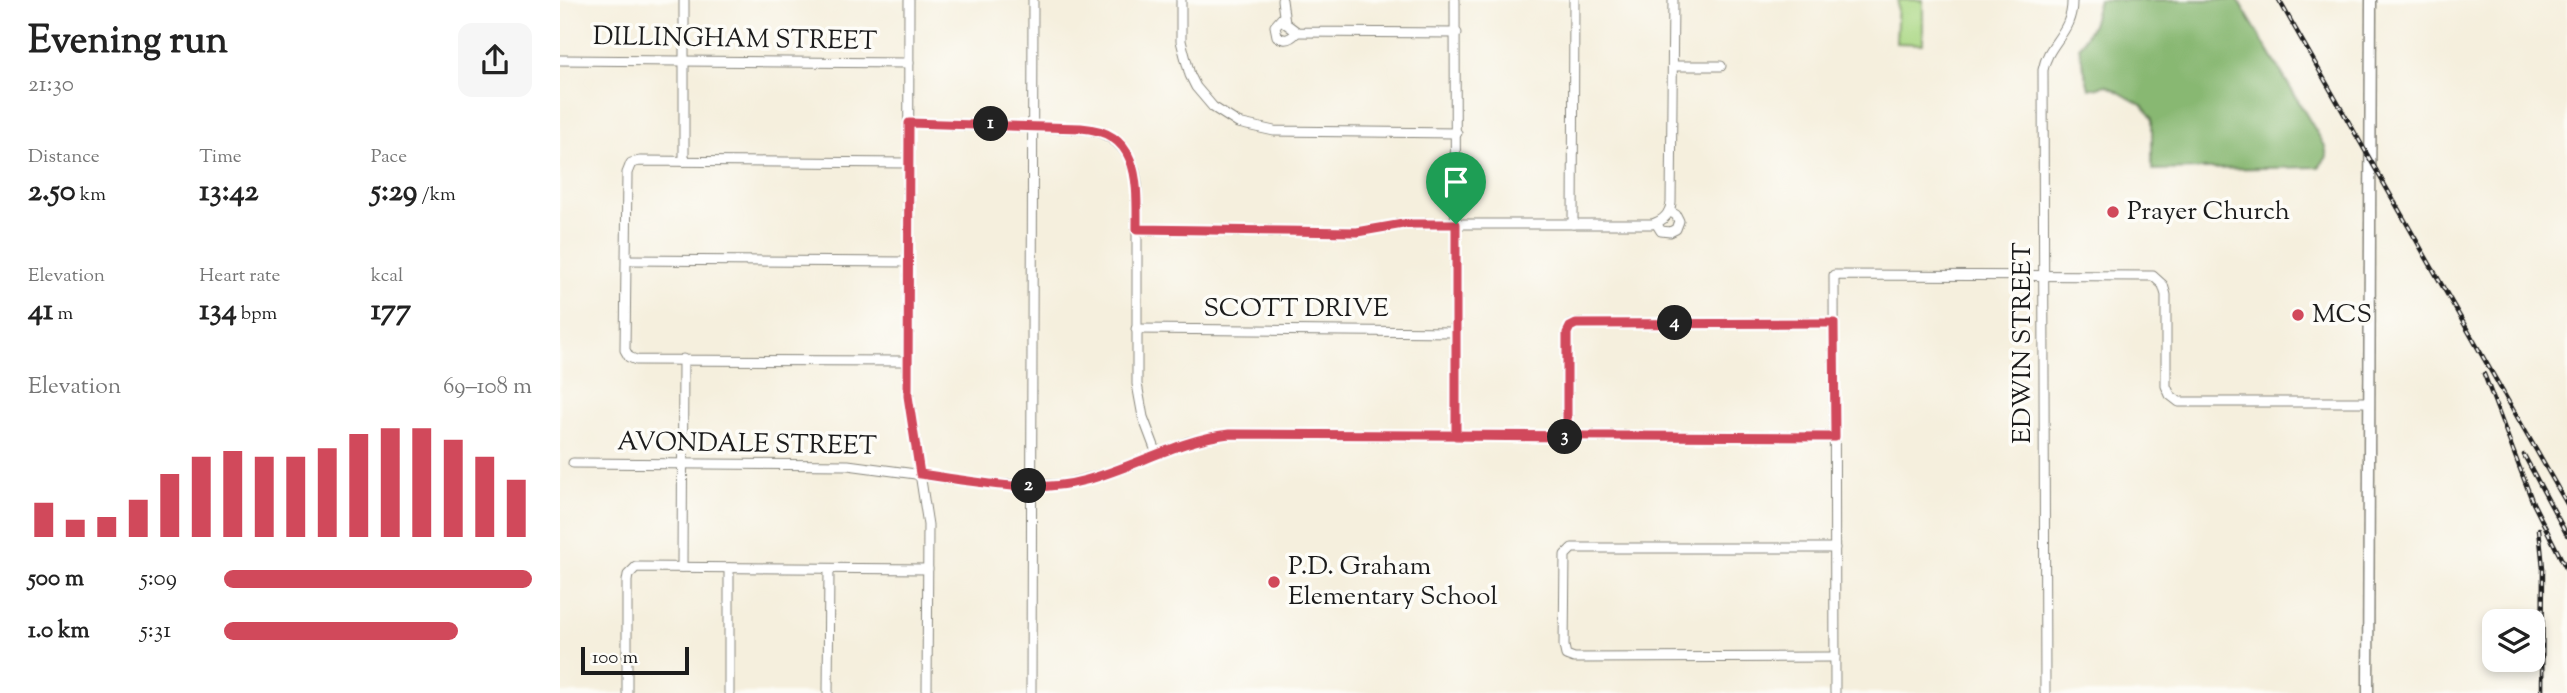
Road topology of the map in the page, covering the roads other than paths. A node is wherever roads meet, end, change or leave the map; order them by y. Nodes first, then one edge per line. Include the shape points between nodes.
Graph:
1 (684, 0) edge
2 (909, 0) edge
3 (1033, 0) edge
4 (1181, 0) edge
5 (1282, 0) edge
6 (1455, 0) edge
7 (1573, 0) edge
8 (1673, 0) edge
9 (2072, 0) edge
10 (2371, 0) edge
11 (1282, 18) junction
12 (1297, 32) junction
13 (1457, 33) junction
14 (560, 60) edge
15 (684, 61) junction
16 (909, 63) junction
17 (1673, 66) junction
18 (1721, 66) dead end
19 (909, 123) junction
20 (1033, 126) junction
21 (1457, 133) junction
22 (684, 161) junction
23 (909, 163) junction
24 (1667, 214) junction
25 (1656, 223) junction
26 (1456, 224) junction
27 (1573, 224) junction
28 (1137, 229) junction
29 (627, 260) junction
30 (908, 262) junction
31 (2044, 274) junction
32 (1834, 323) junction
33 (1136, 329) junction
34 (1456, 332) junction
35 (683, 359) junction
36 (908, 362) junction
37 (2368, 402) junction
38 (1456, 436) junction
39 (1567, 437) junction
40 (1835, 437) junction
41 (1157, 454) junction
42 (573, 463) dead end
43 (681, 463) junction
44 (920, 474) junction
45 (1032, 486) junction
46 (1835, 548) junction
47 (682, 567) junction
48 (729, 568) junction
49 (829, 569) junction
50 (928, 569) junction
51 (1835, 657) junction
52 (627, 693) edge
53 (729, 693) edge
54 (828, 693) edge
55 (927, 693) edge
56 (1031, 693) edge
57 (1835, 693) edge
58 (2045, 693) edge
59 (2368, 693) edge

1 - 15 street
2 - 16 street
3 - 20 street
4 - 21 street via 1181,41 1190,75 1205,99 1238,123 1274,131
5 - 11 street
6 - 13 street
7 - 27 street
8 - 17 street
9 - 31 street, EDWIN STREET via 2069,24 2043,70
10 - 37 main road
11 - 12 street
11 - 12 street via 1275,26 1277,36 1286,40
12 - 13 street
13 - 21 street
14 - 15 street, DILLINGHAM STREET
15 - 16 street, DILLINGHAM STREET
15 - 22 street
16 - 19 street
17 - 18 street
17 - 24 street
19 - 20 street
19 - 23 street
20 - 28 street via 1089,128 1116,140 1136,174
20 - 45 street
21 - 26 street
22 - 23 street
22 - 29 street via 635,161 629,165
23 - 30 street
24 - 25 street
24 - 25 street via 1676,215 1676,229 1661,231
25 - 27 street
26 - 27 street
26 - 28 street via 1403,224 1357,232
26 - 34 street
28 - 33 street
29 - 30 street
29 - 35 street via 625,350 636,360
30 - 36 street
31 - 32 street via 1834,275
31 - 37 street via 2147,275 2159,280 2166,295 2166,386 2179,402
31 - 58 street, EDWIN STREET
32 - 39 street via 1572,326 1567,333
32 - 40 street
33 - 34 street, SCOTT DRIVE
33 - 41 street via 1138,395
34 - 38 street
35 - 36 street
35 - 43 street
36 - 44 street via 909,411
37 - 59 main road
38 - 39 street, AVONDALE STREET
38 - 41 street, AVONDALE STREET via 1229,434
39 - 40 street, AVONDALE STREET
40 - 46 street
41 - 45 street, AVONDALE STREET via 1085,480
42 - 43 street, AVONDALE STREET
43 - 44 street, AVONDALE STREET via 848,465
43 - 47 street
44 - 45 street, AVONDALE STREET
44 - 50 street via 928,524
45 - 56 street
46 - 51 street
46 - 51 street via 1575,547 1566,553 1565,639 1566,655 1574,658
47 - 48 street
47 - 52 street via 632,570 627,582
48 - 49 street
48 - 53 street
49 - 50 street
49 - 54 street
50 - 55 street
51 - 57 street

